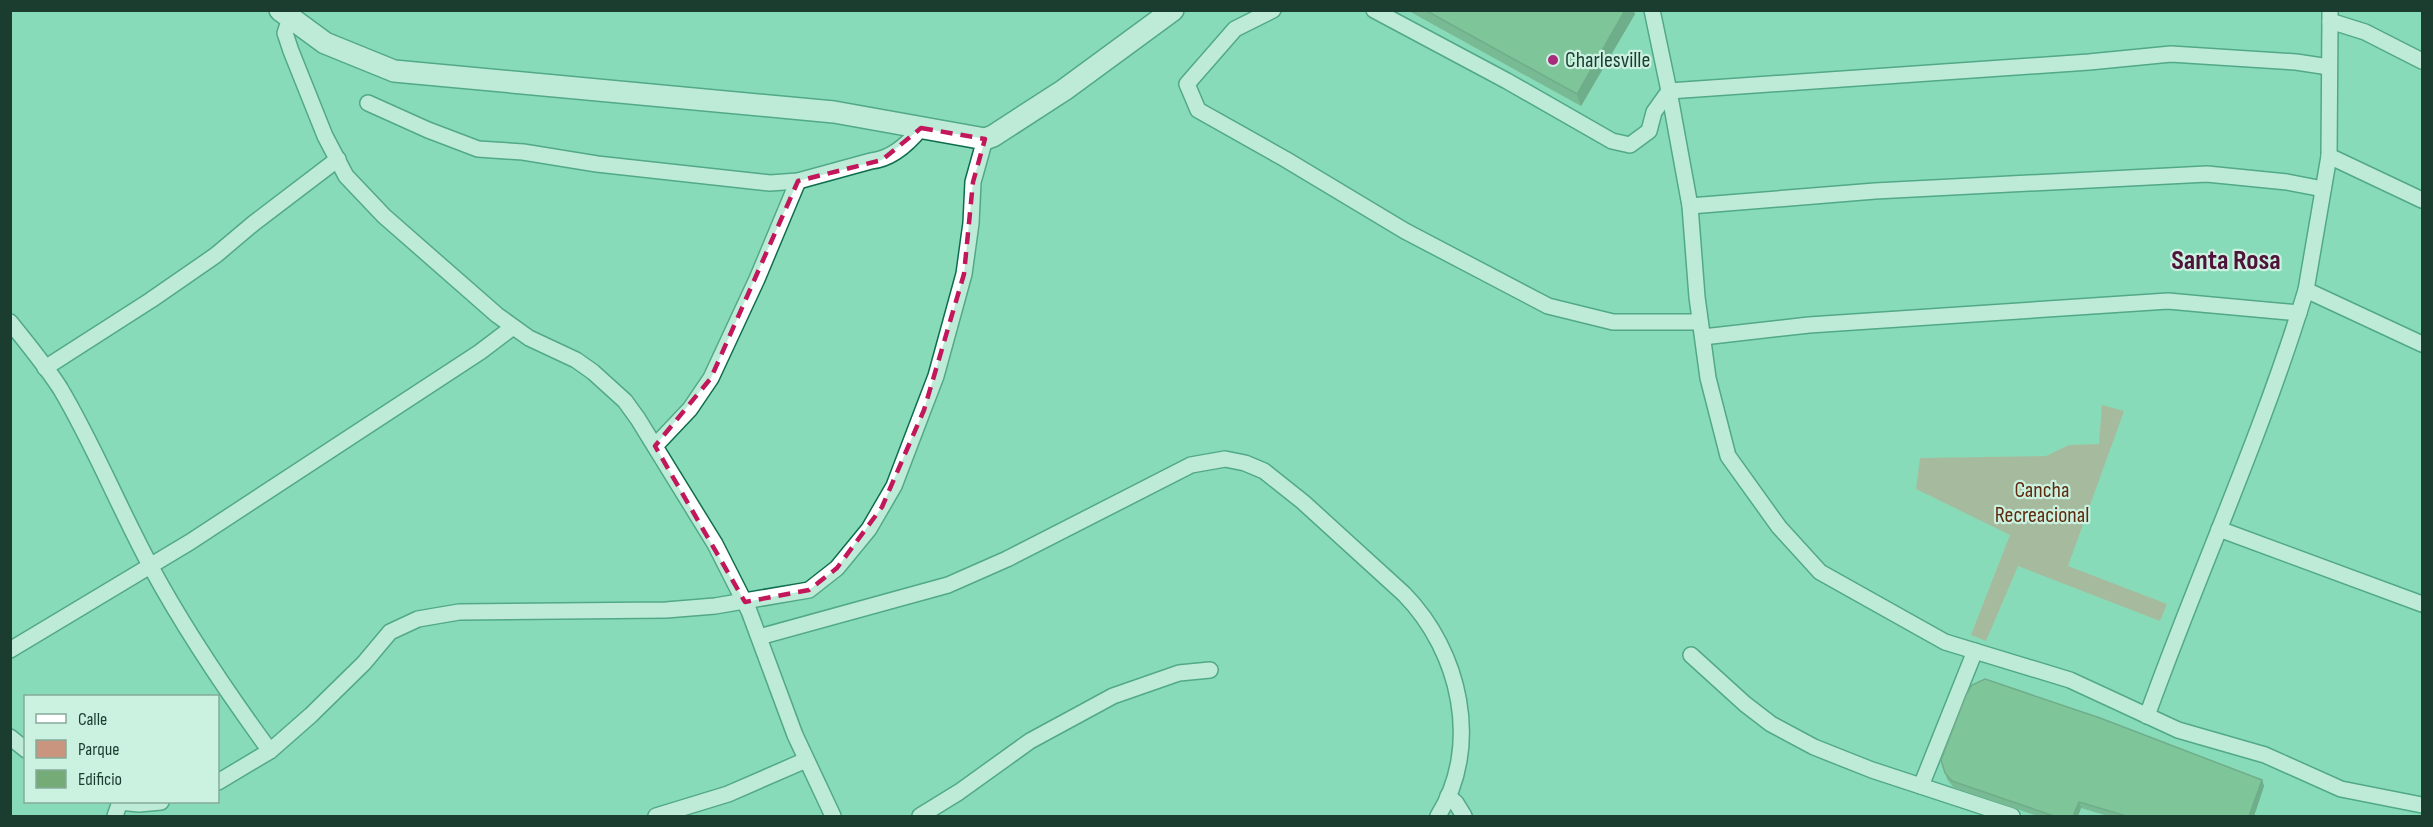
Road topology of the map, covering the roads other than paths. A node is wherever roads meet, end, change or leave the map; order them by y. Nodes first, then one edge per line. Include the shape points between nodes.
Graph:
1 (1173, 10) edge
2 (1273, 10) edge
3 (1374, 10) edge
4 (1652, 10) edge
5 (285, 14) edge
6 (2330, 16) edge
7 (2422, 61) edge
8 (2329, 67) junction
9 (1670, 90) junction
10 (368, 103) dead end
11 (921, 128) junction
12 (985, 139) junction
13 (2329, 156) junction
14 (338, 159) junction
15 (798, 181) junction
16 (2323, 189) junction
17 (2422, 200) edge
18 (1690, 206) junction
19 (2306, 290) junction
20 (2299, 313) junction
21 (10, 322) edge
22 (513, 327) junction
23 (1701, 330) junction
24 (2422, 344) edge
25 (45, 368) junction
26 (655, 446) junction
27 (2219, 528) junction
28 (151, 566) junction
29 (745, 602) junction
30 (2422, 604) edge
31 (759, 637) junction
32 (10, 650) edge
33 (1975, 651) junction
34 (1691, 654) dead end
35 (1210, 670) dead end
36 (2147, 716) junction
37 (10, 737) edge
38 (24, 748) edge
39 (270, 751) junction
40 (806, 759) junction
41 (219, 781) edge
42 (1921, 786) junction
43 (1449, 796) junction
44 (129, 803) edge
45 (146, 803) edge
46 (2422, 806) edge
47 (656, 816) edge
48 (833, 816) edge
49 (920, 816) edge
50 (1438, 816) edge
51 (1464, 816) edge
52 (2012, 816) edge

1 - 12 street via 1064,90
2 - 23 street via 1235,29 1187,84 1198,110 1415,236 1548,306 1613,322
3 - 9 street via 1612,141 1630,145 1649,131 1654,112
4 - 9 street
5 - 11 street via 325,43 394,71 834,112
5 - 14 street via 285,33 291,51
6 - 7 street
6 - 8 street
8 - 9 street via 2171,54
8 - 13 street
9 - 18 street
10 - 15 street via 478,149 742,181
11 - 12 street
11 - 15 street via 902,148 882,160
12 - 29 street via 973,182 964,274 933,384 894,486 868,529 837,568 809,590
13 - 16 street
13 - 17 street
14 - 22 street via 346,176 384,216
14 - 25 street via 216,255
15 - 26 street via 711,378 690,409
16 - 18 street via 2207,174 1875,191
16 - 19 street
18 - 23 street
19 - 20 street
19 - 24 street
20 - 23 street via 2168,301
20 - 27 street
21 - 25 street
22 - 26 street via 576,360 609,385 625,401
22 - 28 street
23 - 33 street via 1708,378 1728,456 1779,527 1820,572 1945,642
25 - 28 street via 84,432
26 - 29 street
27 - 30 street
27 - 36 street
28 - 32 street
28 - 39 street via 211,667
29 - 31 street
29 - 39 street via 666,610 445,613 418,619 390,632 364,663
31 - 40 street
31 - 43 street via 948,585 1191,465 1214,459 1245,462 1264,471 1303,502 1404,594 1429,624 1445,655 1460,709 1461,750
33 - 36 street via 2070,680
33 - 42 street
34 - 42 street via 1771,724 1814,747
35 - 49 street via 1179,673 1113,696 1030,741
36 - 46 street via 2178,730 2265,756 2341,789
37 - 38 street
39 - 41 street
40 - 47 street via 728,794
40 - 48 street
42 - 52 street
43 - 50 street
43 - 51 street
44 - 45 street

